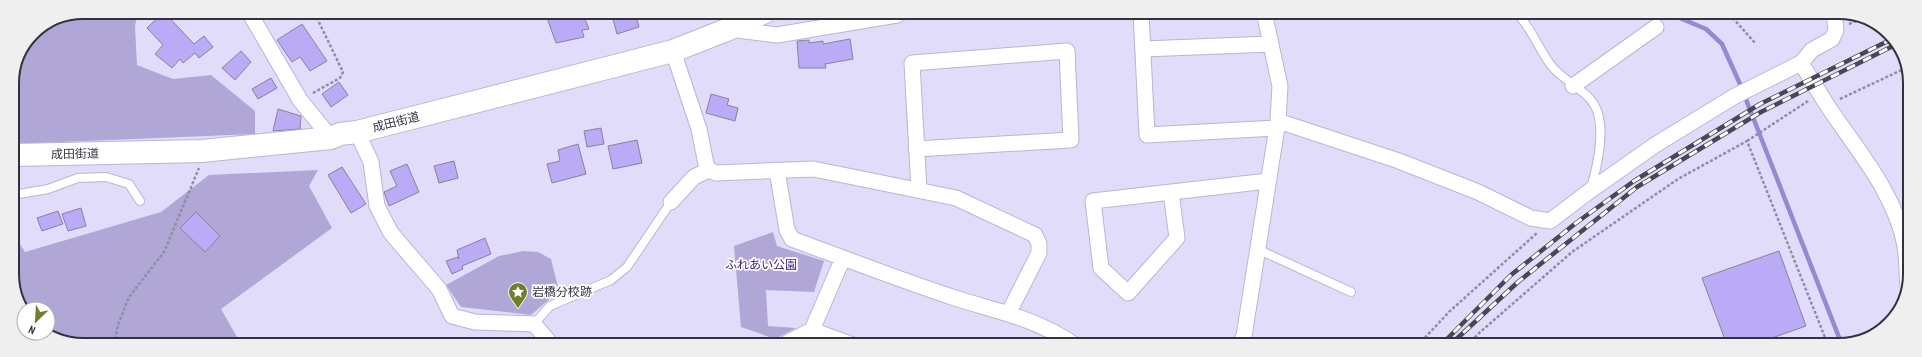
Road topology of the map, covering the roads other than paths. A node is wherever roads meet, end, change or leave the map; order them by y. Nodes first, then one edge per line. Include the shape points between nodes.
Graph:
1 (253, 19) edge
2 (750, 19) edge
3 (873, 19) edge
4 (1141, 19) edge
5 (1266, 19) edge
6 (1522, 19) edge
7 (1835, 19) edge
8 (1656, 27) dead end
9 (729, 29) junction
10 (1271, 44) junction
11 (1143, 50) junction
12 (673, 51) junction
13 (1801, 63) junction
14 (1573, 86) junction
15 (1277, 125) junction
16 (357, 132) junction
17 (331, 138) junction
18 (916, 149) junction
19 (19, 155) edge
20 (709, 170) junction
21 (777, 171) junction
22 (1268, 181) junction
23 (919, 190) junction
24 (1591, 190) junction
25 (1171, 192) junction
26 (19, 194) edge
27 (140, 201) dead end
28 (672, 202) joint
29 (1903, 239) edge
30 (1257, 249) junction
31 (843, 258) junction
32 (1351, 292) dead end
33 (1008, 314) junction
34 (534, 324) junction
35 (812, 330) junction
36 (546, 338) edge
37 (797, 338) edge
38 (834, 338) edge
39 (1065, 338) edge
40 (1243, 338) edge

1 - 17 street via 300,100
2 - 9 highway, 成田街道
3 - 9 street via 777,35
4 - 11 street
5 - 10 street
6 - 14 lane via 1550,64
7 - 13 street via 1836,30 1832,39 1812,50
8 - 14 street
9 - 12 highway, 成田街道
10 - 11 street
10 - 15 street via 1280,86
11 - 15 street via 1147,135
12 - 16 highway, 成田街道
12 - 20 street via 699,129
13 - 24 street via 1735,96 1655,145
13 - 29 street via 1888,198
14 - 24 lane via 1599,110 1600,143
15 - 22 street
15 - 24 street via 1399,161 1478,192 1531,218 1550,221
16 - 17 highway, 成田街道
16 - 34 street via 371,162 377,206 391,233 439,289 452,316 475,322
17 - 19 highway, 成田街道 via 202,151
18 - 18 street via 912,63 1067,51 1070,140
18 - 23 street
20 - 21 street via 716,173
20 - 28 street via 694,177
21 - 23 street via 813,169
21 - 31 street via 787,230 792,239
22 - 25 street
22 - 30 street
23 - 33 street via 956,198 1035,235 1039,253
25 - 25 street via 1093,201 1101,268 1128,293 1177,238
26 - 27 lane via 48,189 78,178 106,177 129,184
28 - 34 lane via 627,267 610,280 550,306
30 - 32 lane
30 - 40 street
31 - 33 street
31 - 35 street
33 - 39 street via 1030,320
34 - 36 street
35 - 37 street
35 - 38 street

